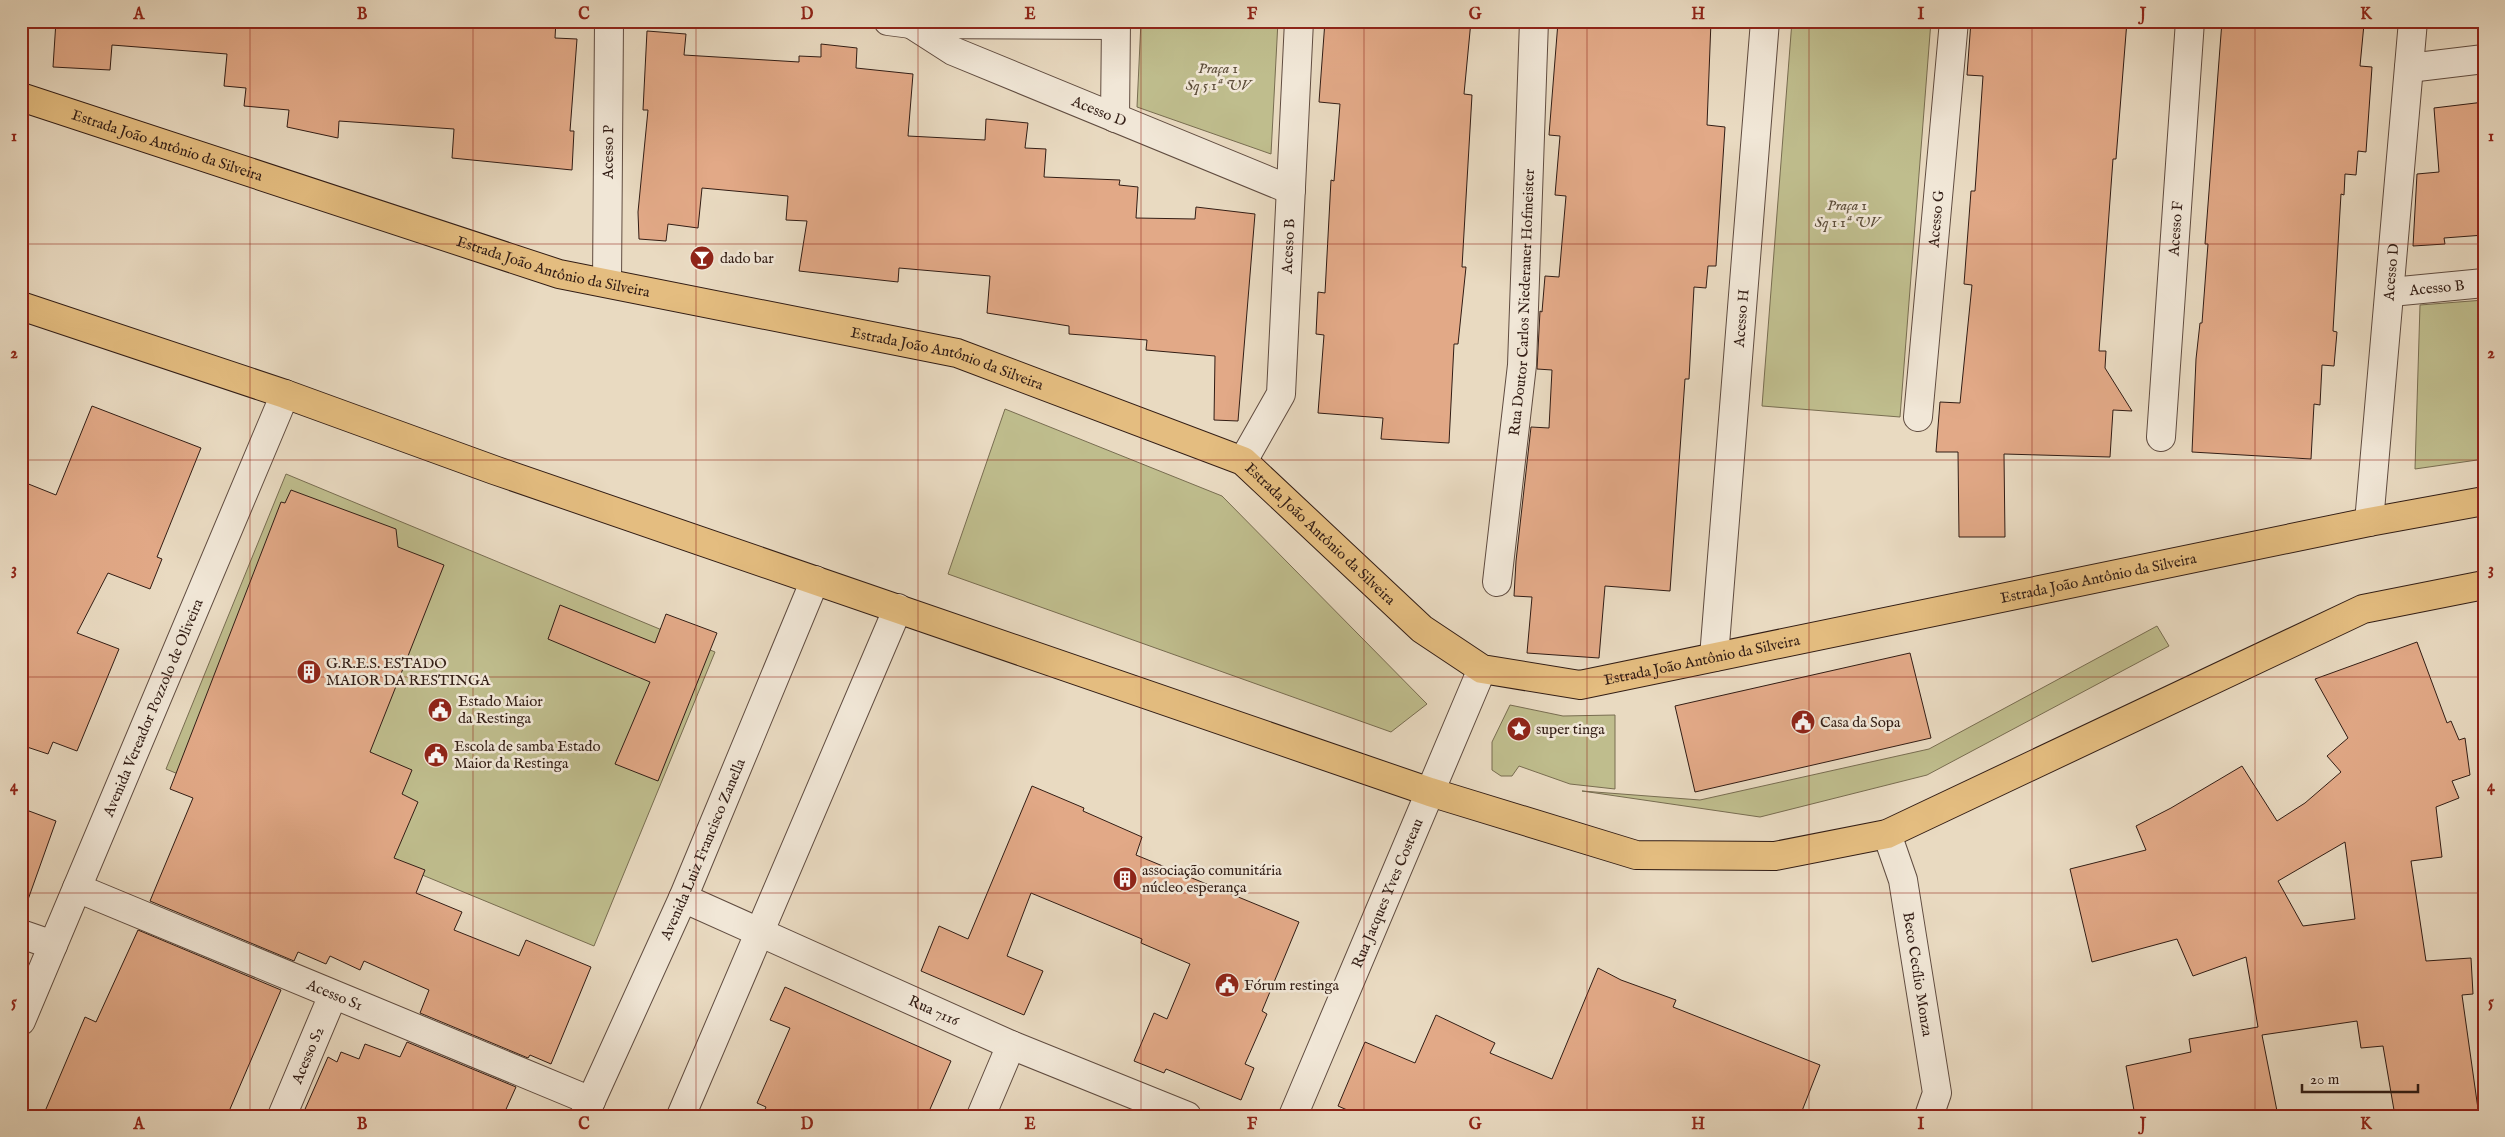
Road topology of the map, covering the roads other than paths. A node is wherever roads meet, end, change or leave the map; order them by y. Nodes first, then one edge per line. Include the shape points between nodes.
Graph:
1 (609, 21) edge
2 (1300, 21) edge
3 (1534, 21) edge
4 (1765, 21) edge
5 (1954, 21) edge
6 (2190, 21) edge
7 (2413, 21) edge
8 (900, 23) edge
9 (1116, 23) edge
10 (2484, 59) edge
11 (2409, 68) junction
12 (21, 97) edge
13 (1115, 118) junction
14 (1291, 190) junction
15 (607, 283) junction
16 (2484, 284) edge
17 (2391, 292) junction
18 (21, 306) edge
19 (285, 394) junction
20 (1918, 417) dead end
21 (2160, 437) dead end
22 (1243, 462) junction
23 (2484, 501) edge
24 (2369, 522) junction
25 (815, 580) junction
26 (1497, 582) dead end
27 (2484, 585) edge
28 (898, 608) junction
29 (1714, 657) junction
30 (1482, 669) junction
31 (1430, 792) junction
32 (1887, 834) junction
33 (77, 888) junction
34 (683, 898) junction
35 (761, 933) junction
36 (21, 934) edge
37 (53, 946) junction
38 (334, 995) junction
39 (21, 1021) edge
40 (1011, 1045) junction
41 (588, 1108) edge
42 (1300, 1114) edge
43 (282, 1116) edge
44 (681, 1116) edge
45 (980, 1116) edge
46 (1187, 1116) edge
47 (1929, 1116) edge

1 - 15 street, Acesso P
2 - 14 street, Acesso B
3 - 26 street, Rua Doutor Carlos Niederauer Hofmeister via 1522,365
4 - 29 street, Acesso H
5 - 20 street, Acesso G
6 - 21 street, Acesso F
7 - 11 street, Acesso D
8 - 9 street
8 - 13 street, Acesso D via 953,51
9 - 13 street
10 - 11 street
11 - 17 street, Acesso D
12 - 15 main road, Estrada João Antônio da Silveira via 559,274
13 - 14 street, Acesso D
14 - 22 street, Acesso B via 1281,394
15 - 22 main road, Estrada João Antônio da Silveira via 957,353
16 - 17 street, Acesso B
17 - 24 street, Acesso D
18 - 19 main road
19 - 25 main road via 494,470
19 - 33 street, Avenida Vereador Pozzolo de Oliveira
22 - 30 main road, Estrada João Antônio da Silveira via 1422,629
23 - 24 main road, Estrada João Antônio da Silveira
24 - 29 main road, Estrada João Antônio da Silveira
25 - 28 main road
25 - 34 street, Avenida Luiz Francisco Zanella
27 - 32 main road via 2363,609
28 - 31 main road
28 - 35 street
29 - 30 main road, Estrada João Antônio da Silveira via 1580,685
30 - 31 street, Rua Jacques Yves Costeau
31 - 32 main road via 1636,855 1775,856
31 - 42 street, Rua Jacques Yves Costeau
32 - 47 street, Beco Cecílio Monza via 1903,880 1937,1093
33 - 37 street, Avenida Vereador Pozzolo de Oliveira
33 - 38 street, Acesso S1
34 - 35 street, Rua 7116
34 - 41 street, Avenida Luiz Francisco Zanella
35 - 40 street, Rua 7116
35 - 44 street
36 - 37 street
37 - 39 street, Avenida Vereador Pozzolo de Oliveira
38 - 41 street, Acesso S1
38 - 43 street, Acesso S2
40 - 45 street
40 - 46 street, Rua 7116

